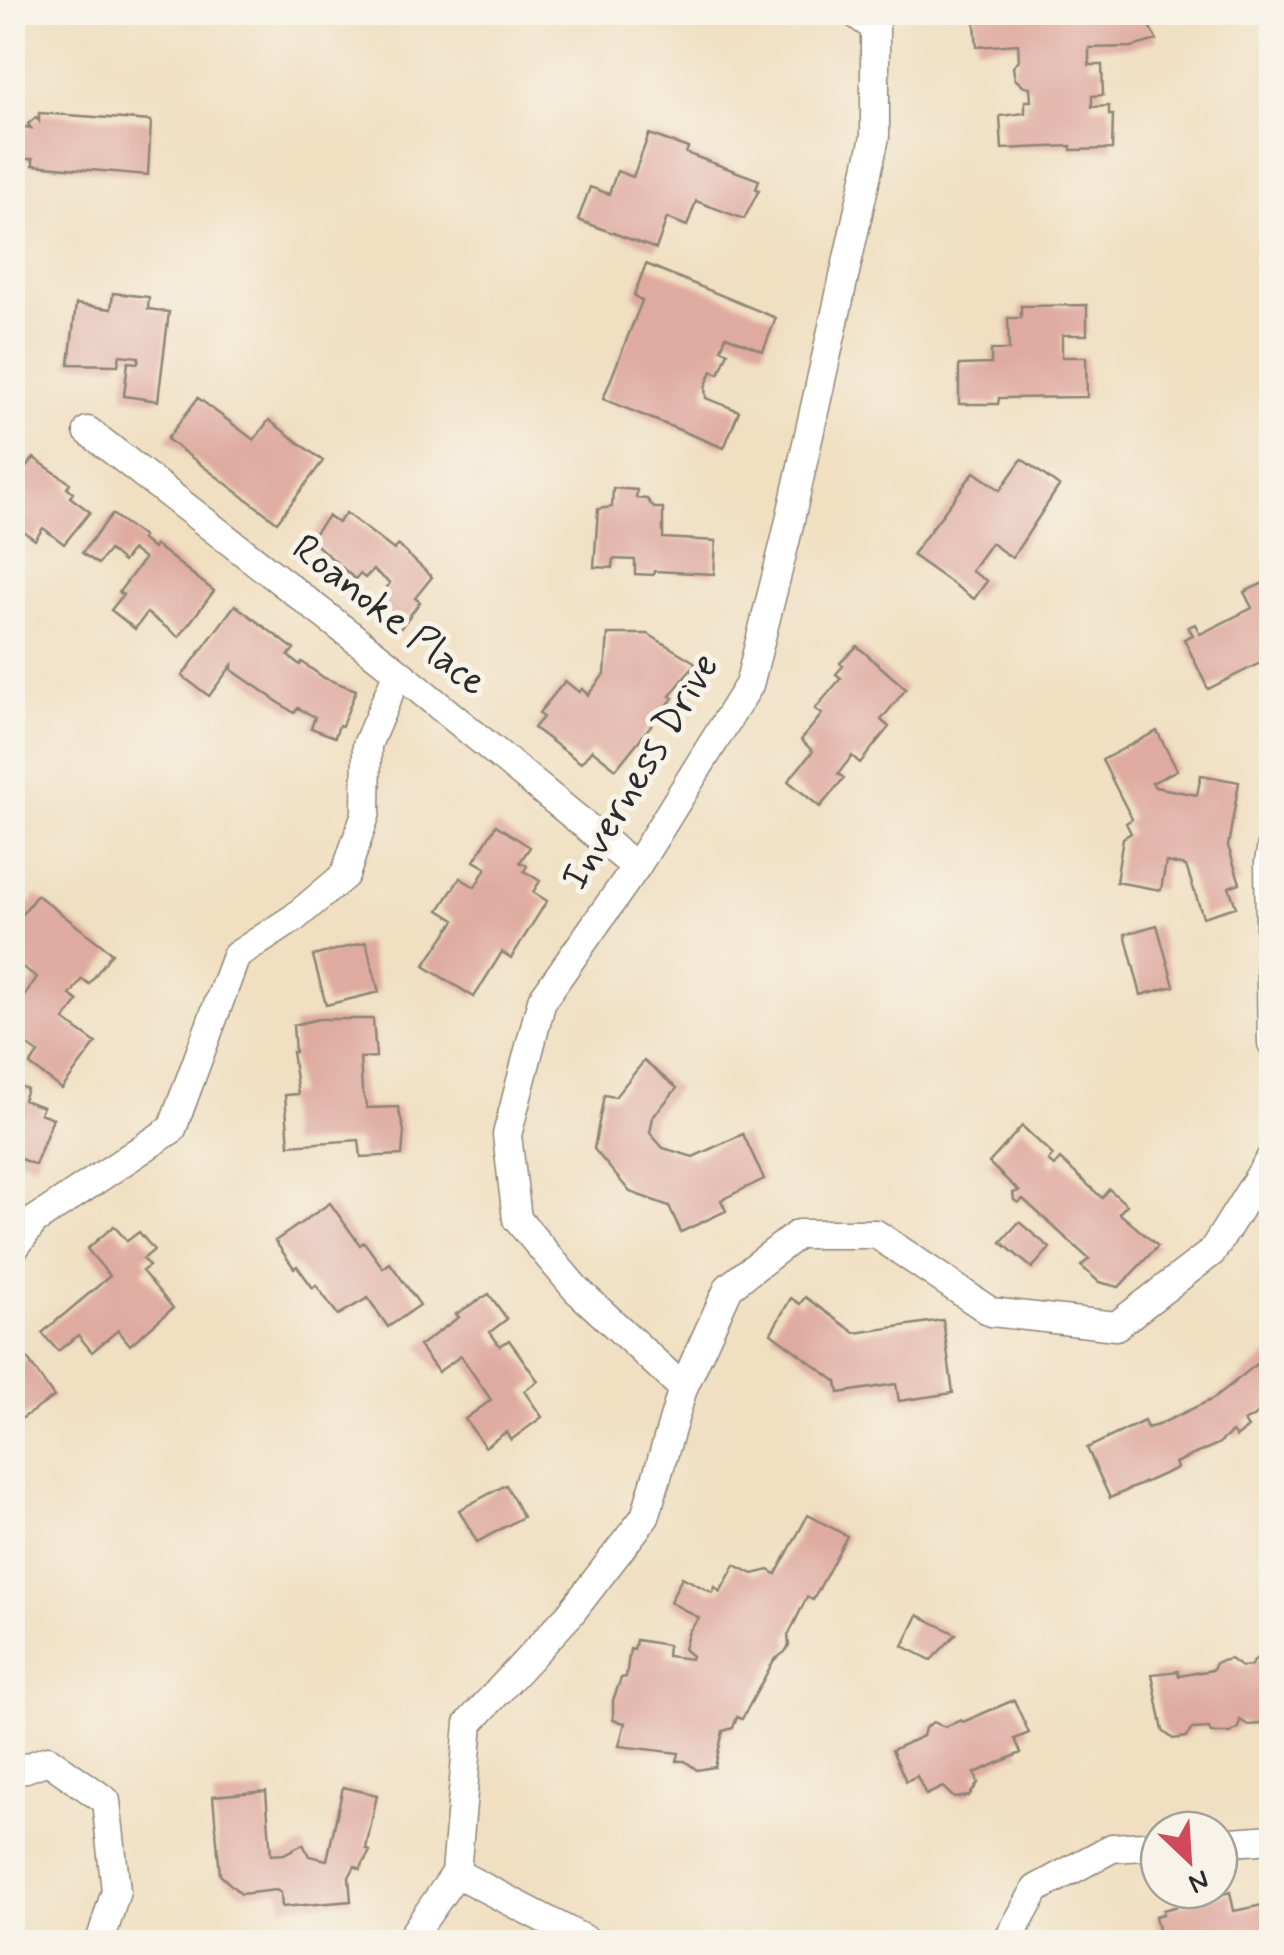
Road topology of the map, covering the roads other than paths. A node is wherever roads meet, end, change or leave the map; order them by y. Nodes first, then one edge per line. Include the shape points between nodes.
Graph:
1 (853, 12) edge
2 (88, 431) dead end
3 (398, 672) junction
4 (1272, 844) edge
5 (636, 867) junction
6 (1272, 1043) edge
7 (1272, 1156) edge
8 (12, 1251) edge
9 (683, 1388) junction
10 (12, 1772) edge
11 (1272, 1840) edge
12 (1239, 1841) edge
13 (1139, 1846) edge
14 (456, 1872) junction
15 (100, 1942) edge
16 (408, 1942) edge
17 (588, 1942) edge
18 (1007, 1942) edge

1 - 5 street, Inverness Drive via 876,28 875,137 776,575 748,685
2 - 3 street, Roanoke Place
3 - 5 street, Roanoke Place
3 - 8 street via 366,745 366,813 345,875 236,956 172,1129 34,1221
4 - 6 street
5 - 9 street, Inverness Drive via 542,1000 507,1135 517,1219 576,1289
7 - 9 street via 1212,1252 1116,1326 992,1312 876,1234 798,1234 728,1287
9 - 14 street via 645,1517 570,1614 469,1722
10 - 15 street via 48,1760 106,1801 116,1890
11 - 12 street
13 - 18 street via 1112,1848 1036,1889
14 - 16 street
14 - 17 street

